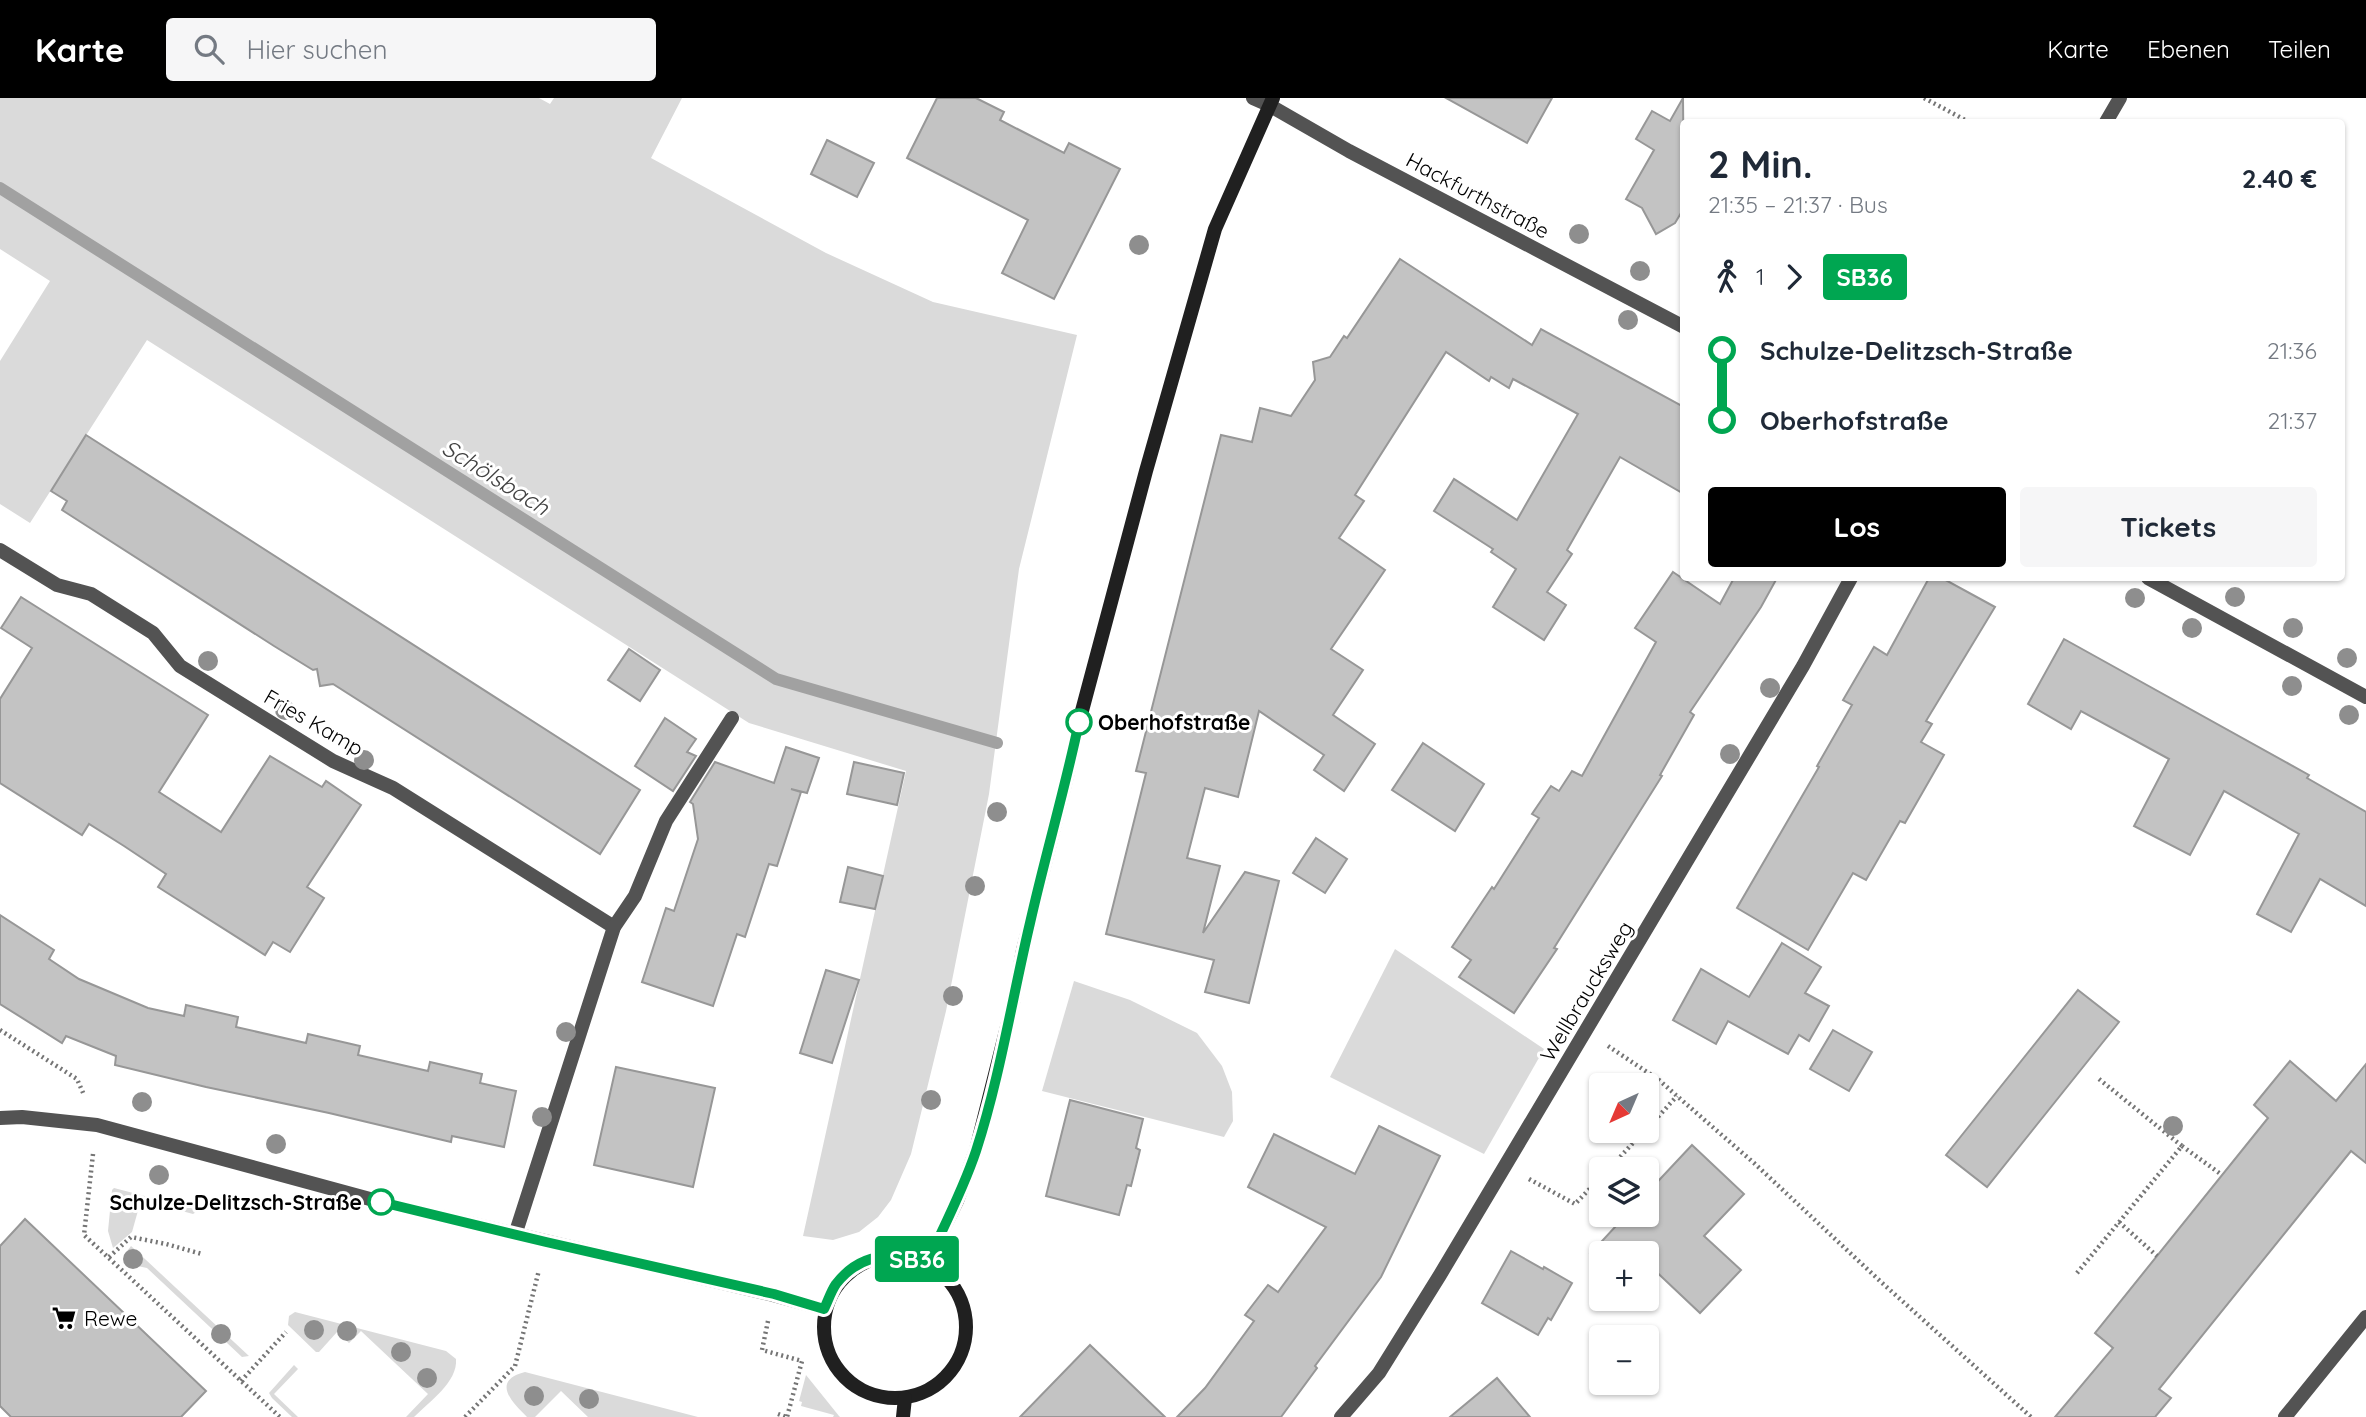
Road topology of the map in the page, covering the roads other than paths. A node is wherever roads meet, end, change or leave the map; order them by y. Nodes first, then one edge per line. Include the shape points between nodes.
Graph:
1 (1253, 98) edge
2 (2120, 98) edge
3 (1271, 102) edge
4 (2108, 119) edge
5 (1680, 325) edge
6 (0, 550) edge
7 (1849, 581) edge
8 (2153, 581) edge
9 (2366, 698) edge
10 (732, 718) dead end
11 (614, 927) junction
12 (0, 1118) edge
13 (515, 1235) junction
14 (927, 1263) junction
15 (824, 1309) junction
16 (2366, 1317) edge
17 (905, 1398) junction
18 (903, 1417) edge
19 (1341, 1417) edge
20 (2285, 1417) edge

1 - 3 street, Hackfurthstraße
2 - 4 street
3 - 5 street, Hackfurthstraße via 1349,151
3 - 14 main road via 1215,229 1079,722 976,1150
6 - 11 street, Fries Kamp via 57,585 91,594 153,633 180,666 333,761 393,788
7 - 19 street, Wellbraucksweg via 1440,1275 1379,1373
8 - 9 street
10 - 11 street via 666,821 635,896
11 - 13 street
12 - 13 street via 97,1125
13 - 15 street
14 - 15 main road via 908,1256 881,1255 855,1266 836,1284
14 - 17 main road via 955,1288 966,1334 947,1377
15 - 17 main road via 823,1337 832,1363 851,1384 877,1396
16 - 20 street
17 - 18 main road

